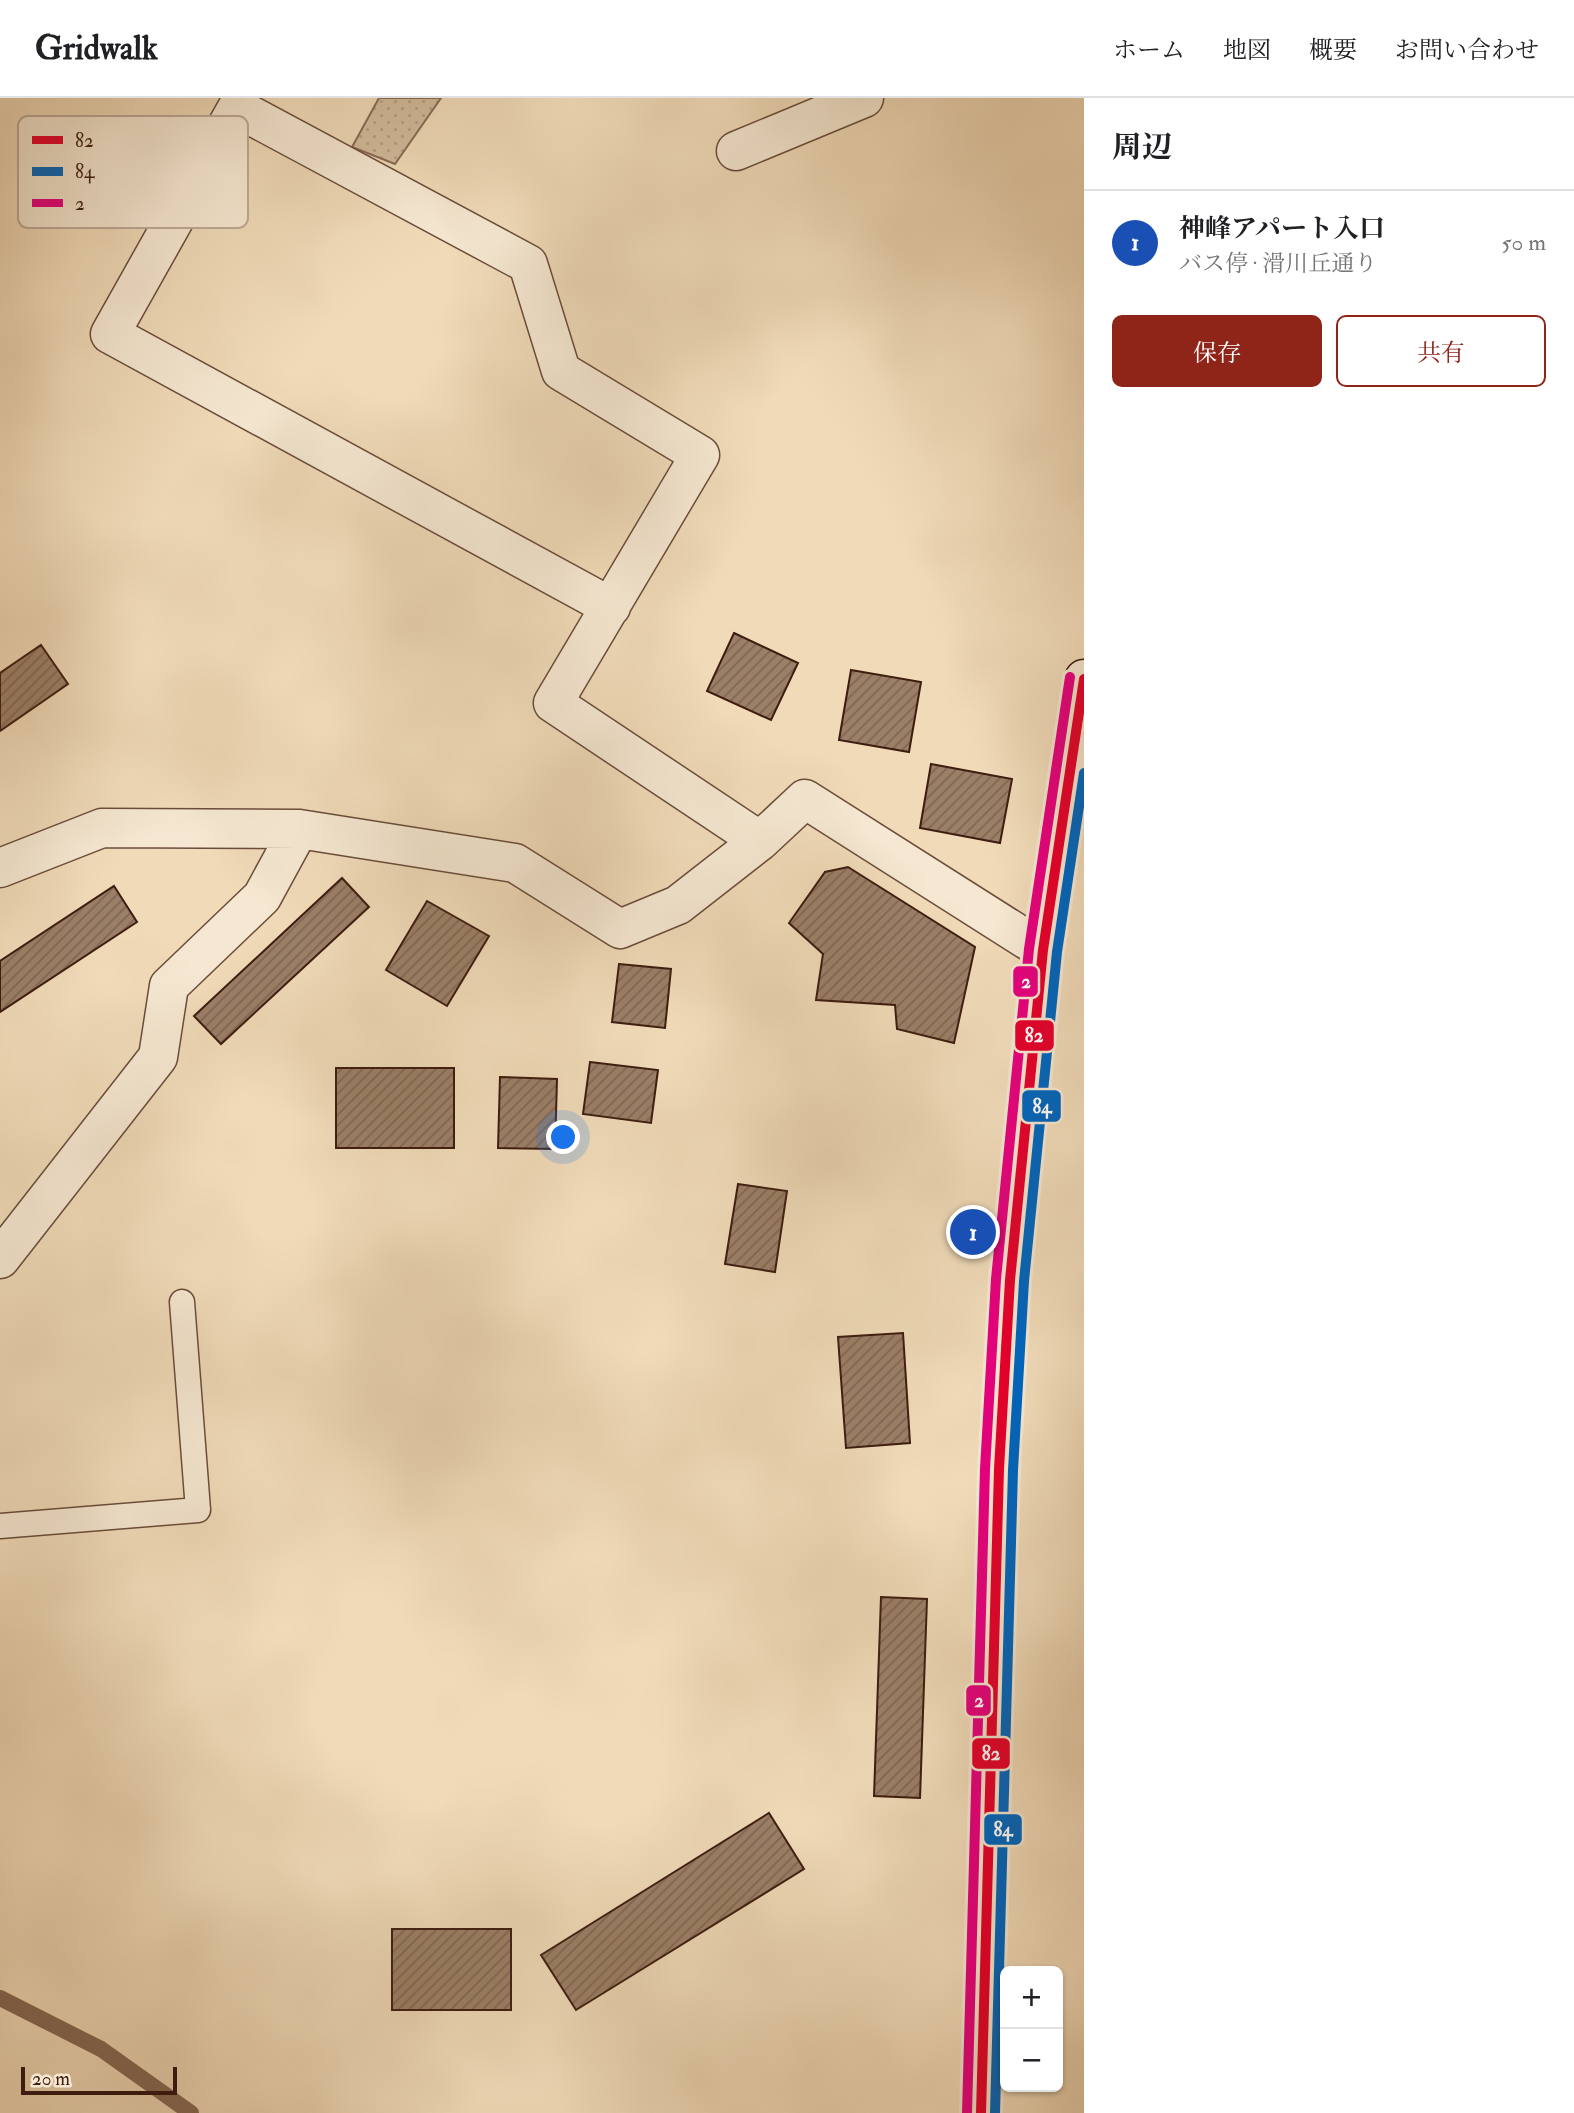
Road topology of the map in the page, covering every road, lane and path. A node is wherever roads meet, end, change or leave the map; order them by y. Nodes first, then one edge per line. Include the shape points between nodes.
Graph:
1 (864, 98) edge
2 (233, 116) edge
3 (736, 151) dead end
4 (170, 228) edge
5 (611, 607) junction
6 (1084, 679) edge
7 (299, 829) junction
8 (760, 841) junction
9 (0, 868) edge
10 (1043, 950) junction
11 (0, 1259) edge
12 (182, 1302) dead end
13 (0, 1525) edge
14 (981, 2113) edge

1 - 3 street
2 - 5 street via 237,108 528,264 561,371 700,455
4 - 5 street via 110,334
5 - 8 street via 553,703
6 - 10 street
7 - 8 street via 515,863 620,929 678,905
7 - 9 street via 102,828
7 - 11 street via 262,897 169,986 158,1057
8 - 10 street via 805,799
10 - 14 street via 1010,1280 1000,1456
12 - 13 lane via 198,1510

